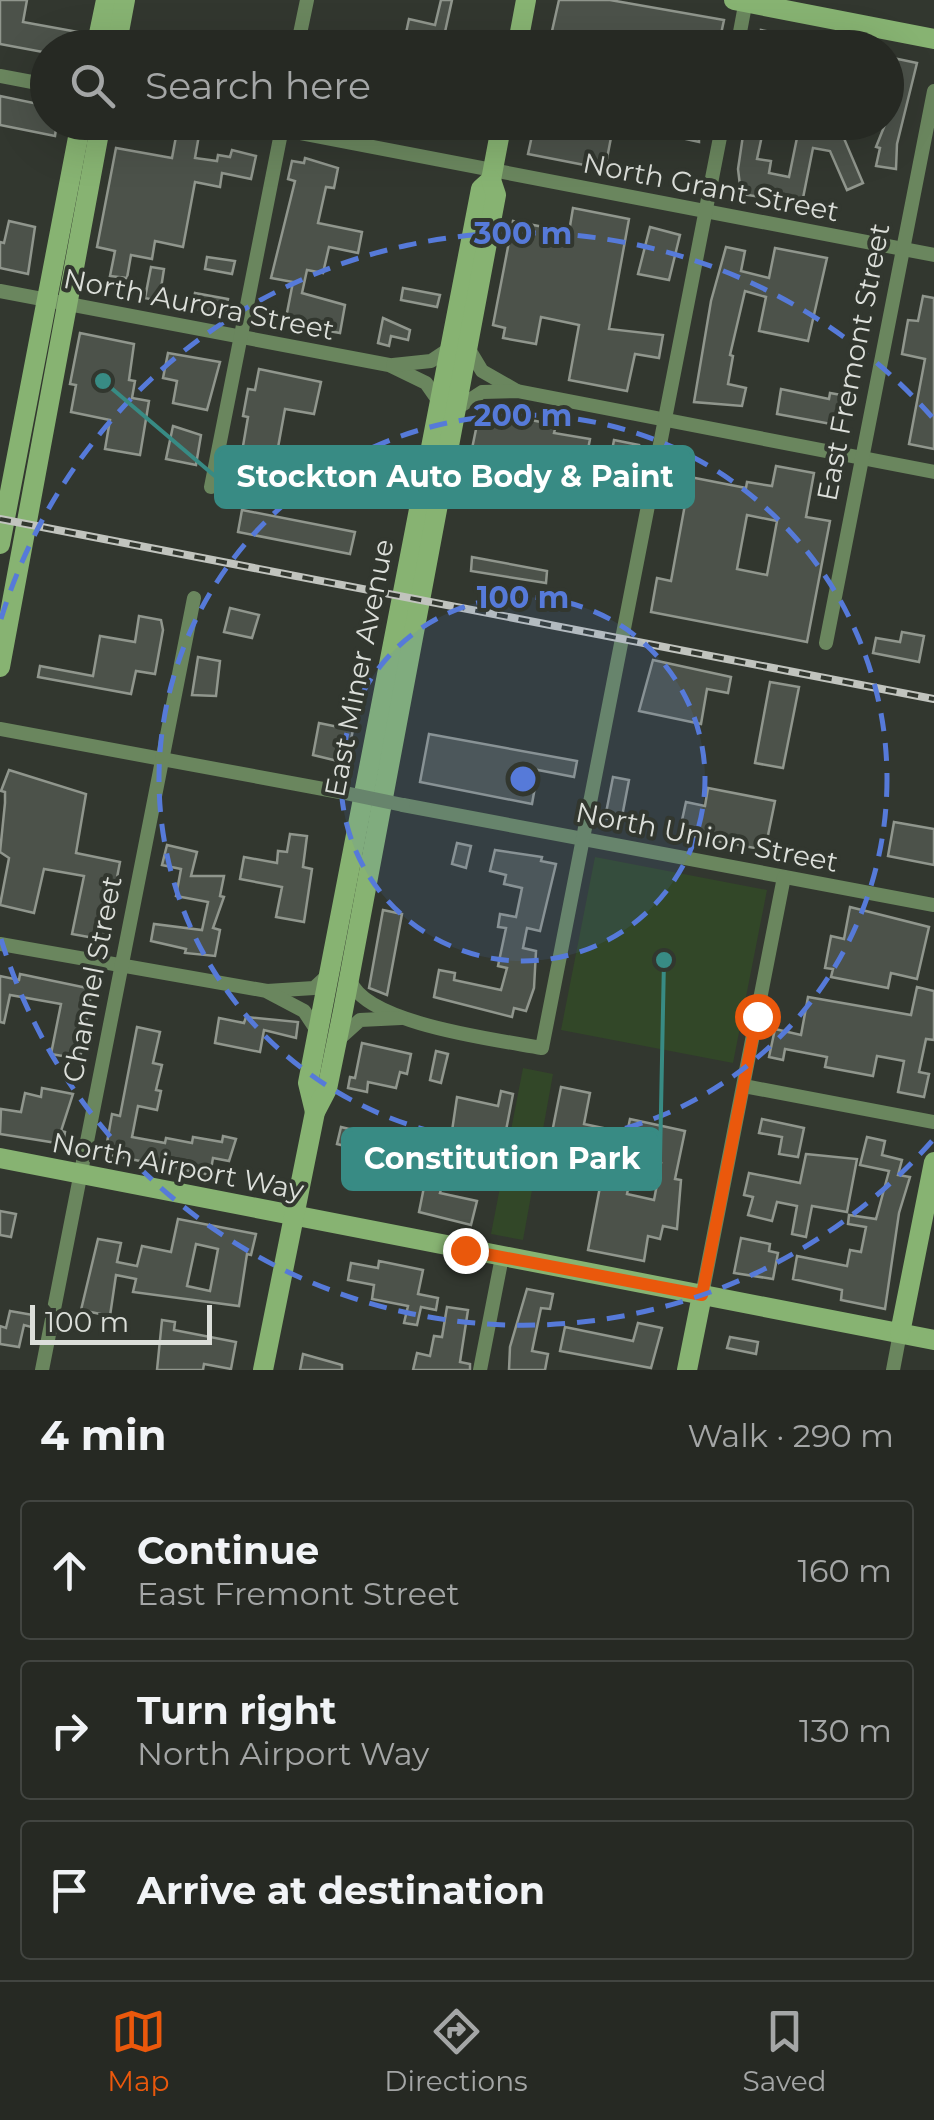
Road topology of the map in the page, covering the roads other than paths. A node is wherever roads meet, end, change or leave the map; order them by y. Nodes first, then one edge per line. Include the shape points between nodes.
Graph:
1 (106, 0) edge
2 (126, 0) edge
3 (307, 0) edge
4 (526, 0) edge
5 (742, 1) edge
6 (100, 30) edge
7 (120, 30) edge
8 (301, 30) edge
9 (520, 30) edge
10 (739, 30) edge
11 (889, 30) edge
12 (904, 33) edge
13 (934, 39) edge
14 (0, 76) edge
15 (30, 82) edge
16 (934, 91) edge
17 (80, 140) edge
18 (97, 140) edge
19 (279, 140) edge
20 (342, 140) edge
21 (499, 140) edge
22 (719, 140) edge
23 (492, 175) junction
24 (705, 212) junction
25 (903, 250) junction
26 (934, 255) edge
27 (0, 291) edge
28 (57, 302) junction
29 (242, 337) junction
30 (461, 348) junction
31 (389, 365) junction
32 (517, 391) junction
33 (450, 405) junction
34 (664, 421) junction
35 (864, 458) junction
36 (934, 472) edge
37 (211, 487) dead end
38 (0, 544) edge
39 (194, 598) dead end
40 (826, 643) dead end
41 (0, 668) edge
42 (0, 729) edge
43 (161, 758) junction
44 (583, 839) junction
45 (784, 876) junction
46 (934, 905) edge
47 (0, 944) edge
48 (119, 967) junction
49 (339, 976) junction
50 (268, 991) junction
51 (402, 1018) junction
52 (328, 1037) junction
53 (744, 1086) junction
54 (934, 1122) edge
55 (0, 1158) edge
56 (934, 1162) edge
57 (80, 1174) junction
58 (294, 1218) junction
59 (502, 1257) junction
60 (702, 1295) junction
61 (900, 1333) junction
62 (934, 1340) edge
63 (42, 1370) edge
64 (264, 1370) edge
65 (480, 1370) edge
66 (687, 1370) edge
67 (893, 1370) edge

1 - 6 main road
2 - 7 main road
3 - 8 street
4 - 9 main road
5 - 10 street
5 - 11 main road
12 - 13 main road
14 - 15 street
16 - 25 street, East Fremont Street
17 - 28 main road
18 - 28 main road
19 - 29 street
20 - 23 street, North Grant Street
21 - 23 main road, East Miner Avenue
22 - 24 street
23 - 24 street, North Grant Street
23 - 30 main road, East Miner Avenue via 496,195
24 - 25 street, North Grant Street
24 - 34 street
25 - 26 street, North Grant Street
25 - 35 street, East Fremont Street
27 - 28 street, North Aurora Street
28 - 29 street, North Aurora Street
28 - 38 main road
28 - 41 main road
29 - 31 street, North Aurora Street
29 - 37 street
30 - 31 street, North Aurora Street via 430,361
30 - 32 street via 482,371
30 - 33 main road, East Miner Avenue
31 - 33 street, North Aurora Street via 426,383
32 - 33 street via 482,392
32 - 34 street
33 - 49 main road, East Miner Avenue
34 - 35 street
34 - 44 street
35 - 36 street
35 - 40 street, East Fremont Street
39 - 43 street, Channel Street
42 - 43 street, North Union Street
43 - 44 street, North Union Street, bridge
43 - 48 street, Channel Street
44 - 45 street, North Union Street
44 - 51 street via 542,1048
45 - 46 street, North Union Street
45 - 53 street
47 - 48 street
48 - 50 street
48 - 57 street, Channel Street
49 - 50 street via 312,988
49 - 51 street via 358,997
49 - 52 main road, East Miner Avenue
50 - 52 street via 304,1010
51 - 52 street via 360,1020
52 - 58 main road, East Miner Avenue via 327,1089 315,1112
53 - 54 street
53 - 60 street
55 - 57 main road, North Airport Way
56 - 61 main road
57 - 58 main road, North Airport Way
57 - 63 street, Channel Street
58 - 59 main road, North Airport Way
58 - 64 main road, East Miner Avenue
59 - 60 main road, North Airport Way
59 - 65 street
60 - 61 main road, North Airport Way
60 - 66 main road
61 - 62 main road, North Airport Way
61 - 67 street

